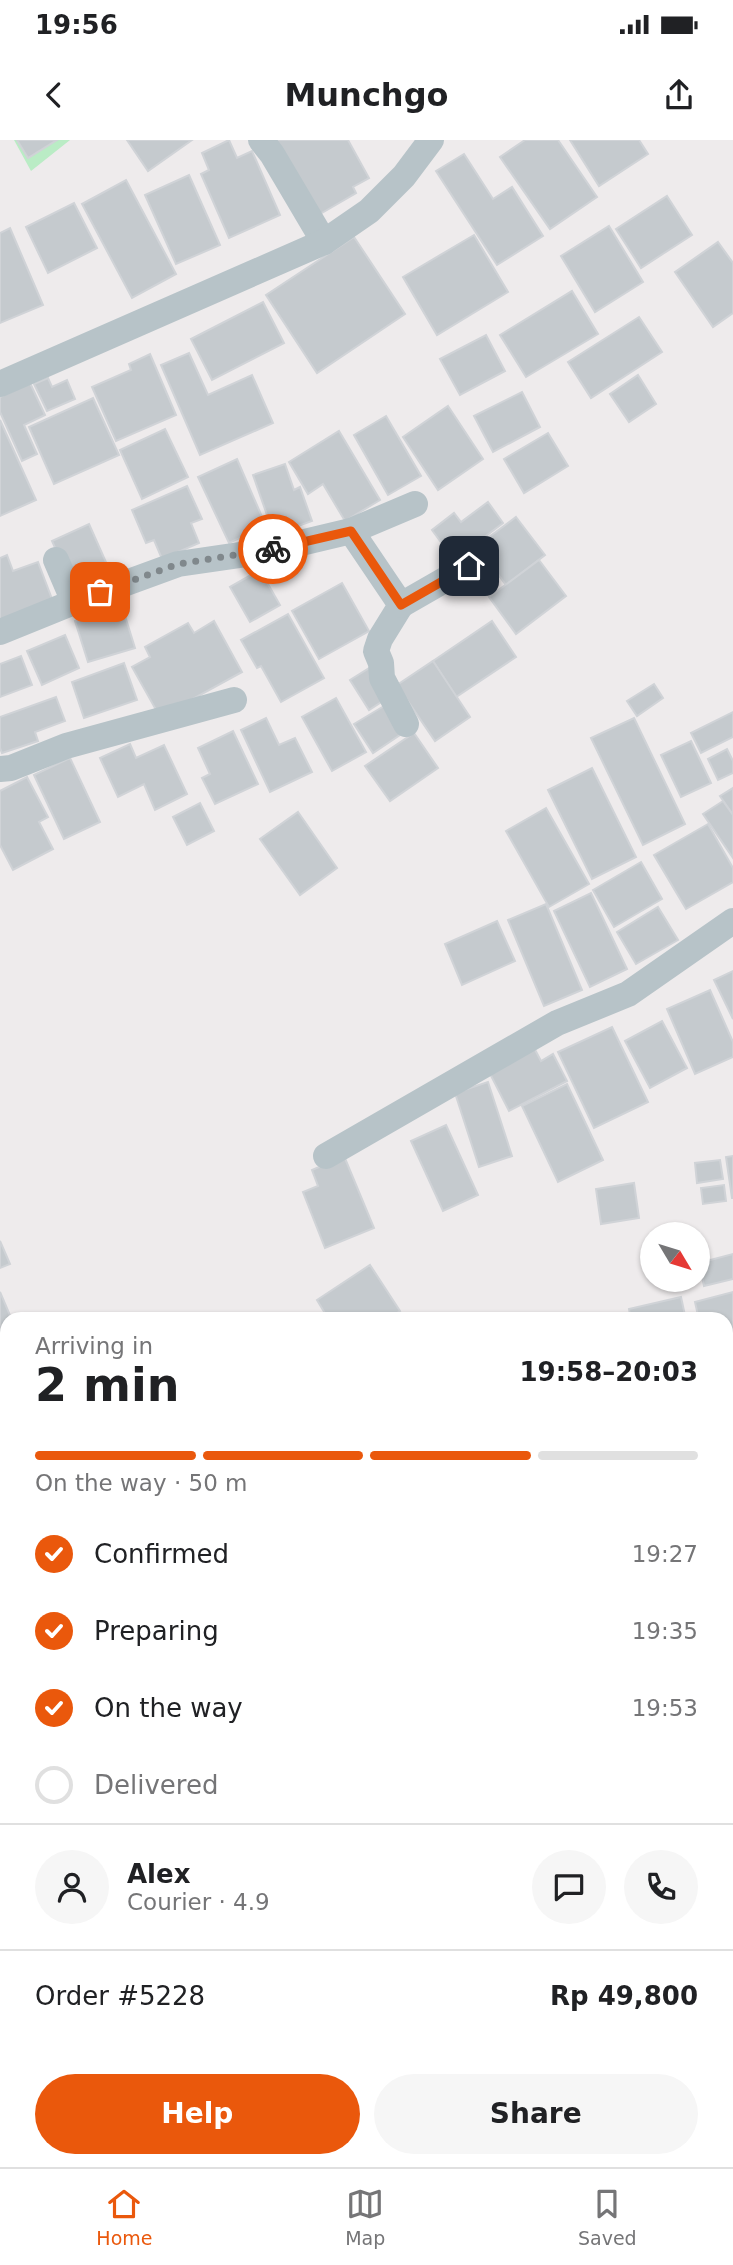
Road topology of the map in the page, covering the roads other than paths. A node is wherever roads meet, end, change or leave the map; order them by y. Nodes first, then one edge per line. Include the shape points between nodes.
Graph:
1 (261, 140) edge
2 (431, 140) edge
3 (324, 242) junction
4 (0, 384) edge
5 (415, 504) dead end
6 (351, 531) junction
7 (56, 560) dead end
8 (469, 566) dead end
9 (74, 602) junction
10 (401, 605) junction
11 (0, 632) edge
12 (234, 700) dead end
13 (406, 724) dead end
14 (0, 769) edge
15 (733, 921) edge
16 (326, 1156) dead end

1 - 3 street
2 - 3 street via 369,211
3 - 4 street
5 - 6 street
6 - 9 street via 267,551 178,564
6 - 10 street
7 - 9 street
8 - 10 street
9 - 11 street
10 - 13 street via 376,651 382,678
12 - 14 street
15 - 16 street via 628,994 557,1023

